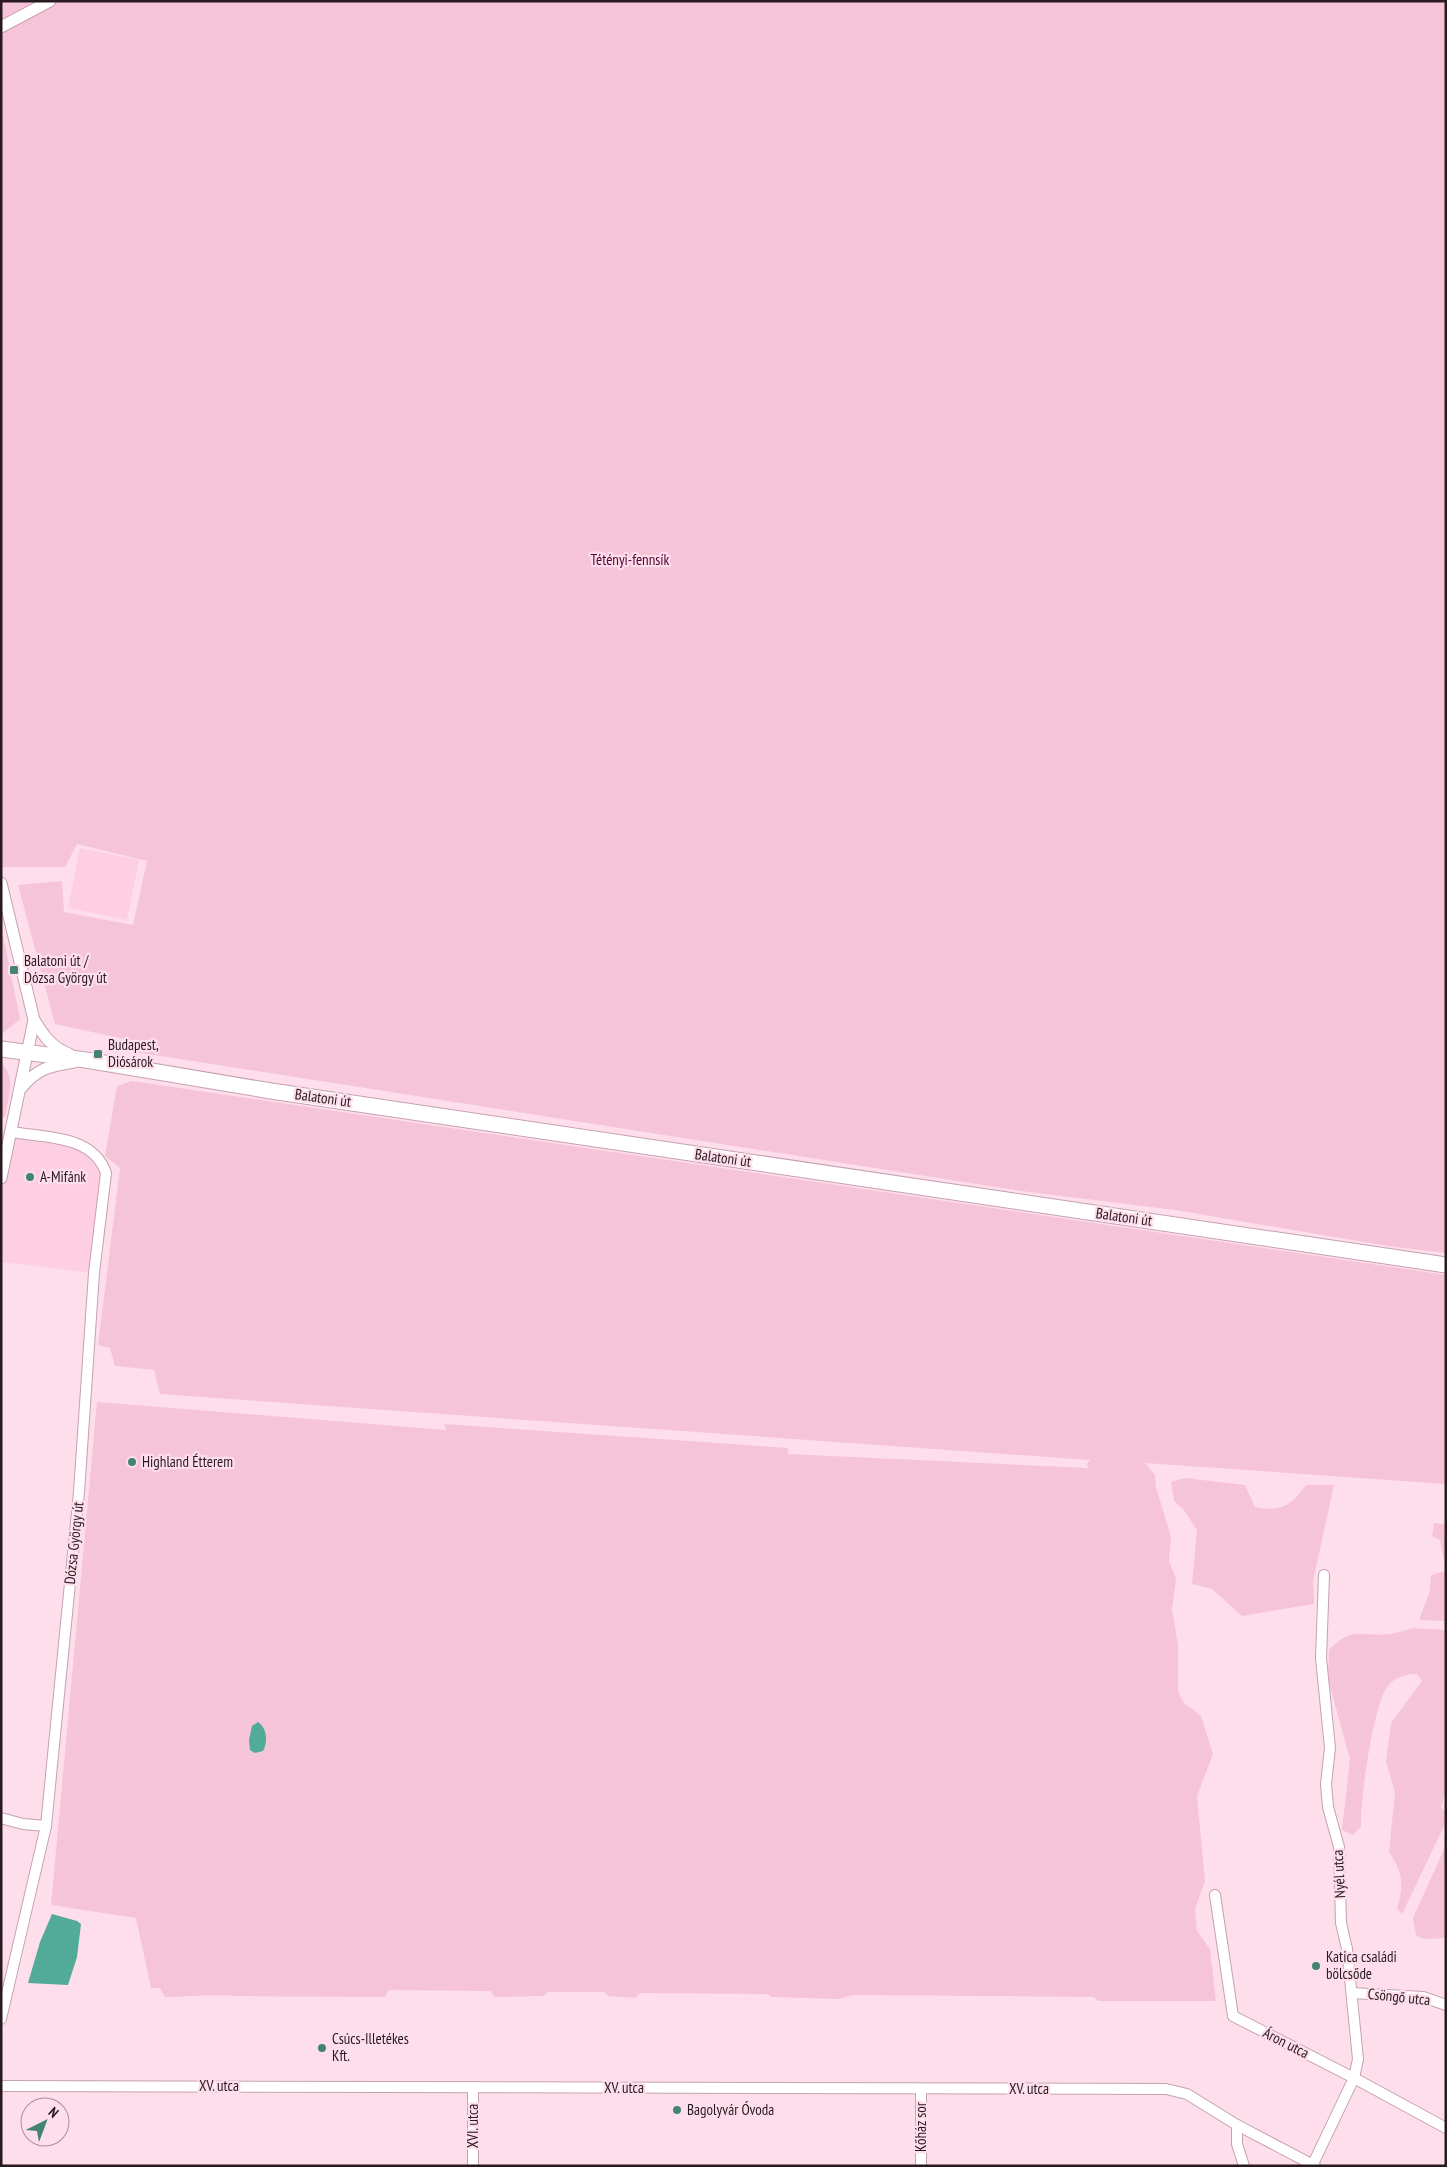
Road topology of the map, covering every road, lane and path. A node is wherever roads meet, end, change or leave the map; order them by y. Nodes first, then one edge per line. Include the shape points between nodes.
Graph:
1 (50, 1) edge
2 (1, 27) edge
3 (1, 883) edge
4 (34, 1020) junction
5 (1, 1048) edge
6 (27, 1052) junction
7 (86, 1060) junction
8 (20, 1090) junction
9 (12, 1132) junction
10 (1, 1178) edge
11 (1446, 1265) edge
12 (1324, 1575) dead end
13 (1, 1818) edge
14 (46, 1826) junction
15 (1215, 1895) dead end
16 (1352, 1993) junction
17 (1446, 2005) edge
18 (1, 2018) edge
19 (1354, 2078) junction
20 (1, 2086) edge
21 (472, 2087) junction
22 (921, 2089) junction
23 (1237, 2125) junction
24 (1446, 2128) edge
25 (1314, 2165) edge
26 (473, 2166) edge
27 (921, 2166) edge
28 (1244, 2166) edge

1 - 2 street
3 - 4 street
4 - 6 street
4 - 7 street via 52,1046
5 - 6 main road, Balatoni út
6 - 7 main road, Balatoni út
6 - 8 street
7 - 8 street via 38,1071
7 - 11 main road, Balatoni út via 281,1092
8 - 9 street
9 - 10 street
9 - 14 street, Dózsa György út via 83,1145 102,1163 106,1174 94,1274 79,1492
12 - 16 street, Nyél utca via 1321,1658 1330,1748 1326,1784 1328,1807 1339,1847 1341,1923
13 - 14 street
14 - 18 street, Dózsa György út
15 - 19 street, Áron utca via 1233,2016
16 - 17 street, Csöngő utca via 1424,1997
16 - 19 street, Nyél utca via 1358,2058
19 - 24 street, Áron utca
19 - 25 street, Nyél utca
20 - 21 street, XV. utca
21 - 22 street, XV. utca
21 - 26 street, XVI. utca
22 - 23 street, XV. utca via 1173,2090 1187,2094
22 - 27 street, Kőház sor
23 - 25 street, XV. utca
23 - 28 street via 1237,2144

